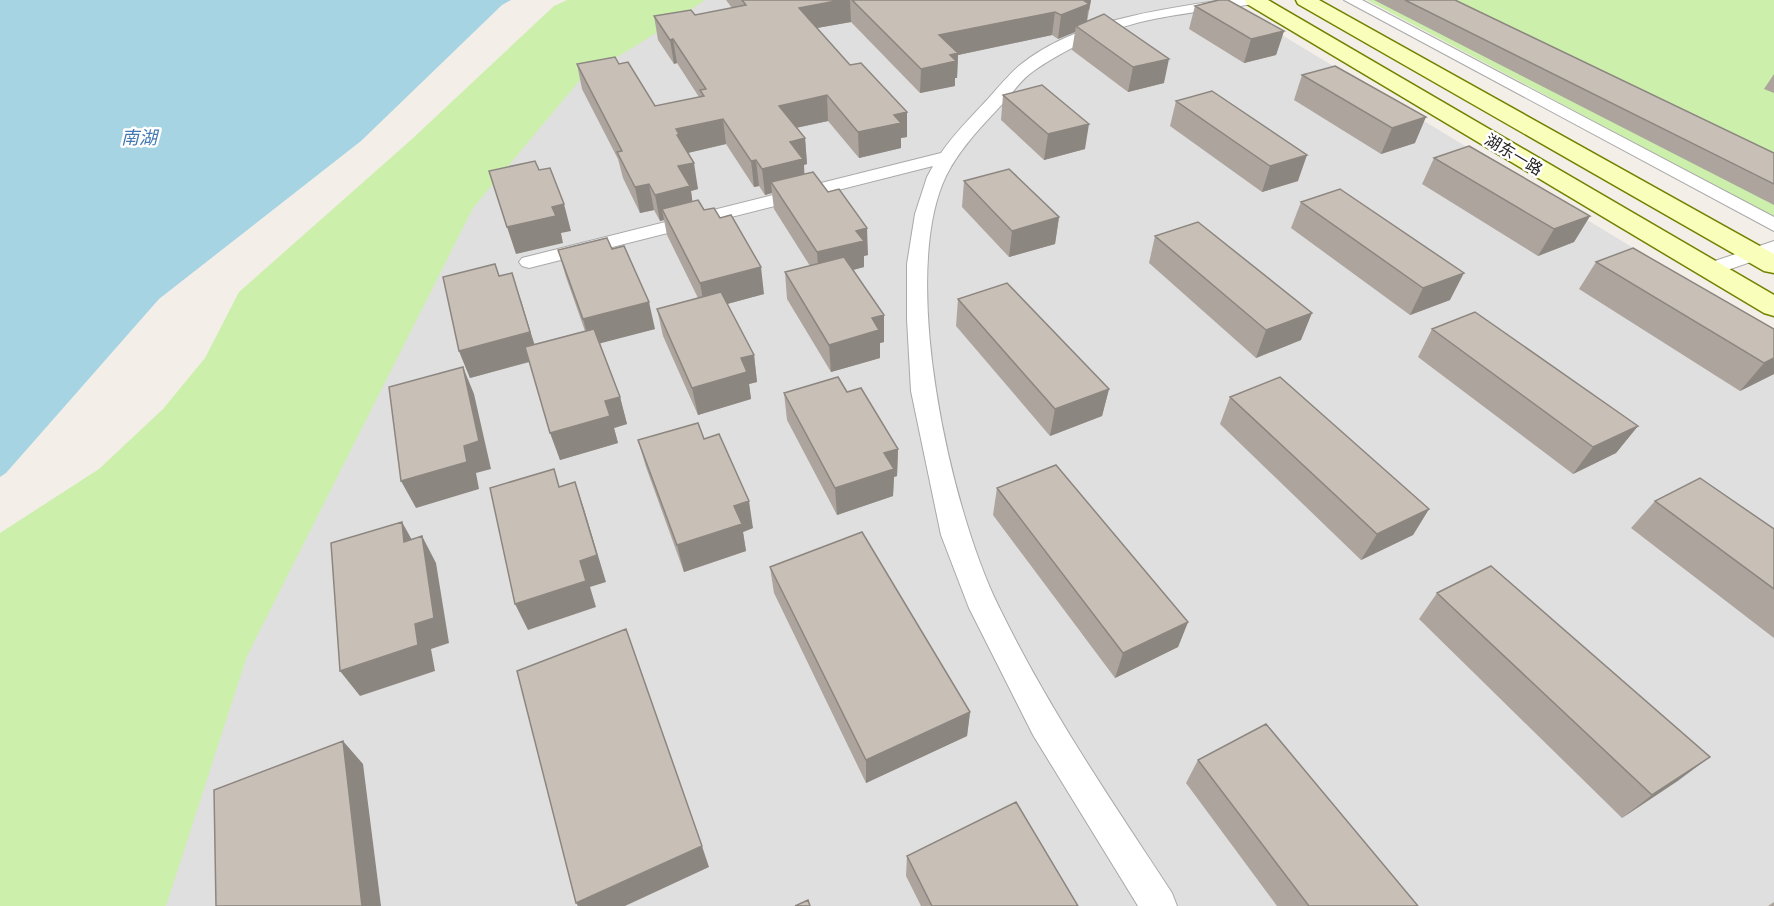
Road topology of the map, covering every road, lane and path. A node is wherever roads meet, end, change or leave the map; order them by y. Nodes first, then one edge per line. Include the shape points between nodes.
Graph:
1 (1253, 0) edge
2 (1305, 0) edge
3 (1352, 0) edge
4 (948, 157) junction
5 (1774, 225) edge
6 (1767, 255) edge
7 (529, 262) dead end
8 (1710, 270) junction
9 (1774, 307) edge
10 (1159, 906) edge

1 - 4 street via 1156,14 1098,30 1059,48 1026,68 958,141
1 - 8 main road, 湖东一路
2 - 6 main road, 湖东一路
3 - 5 street
4 - 7 street
4 - 10 street via 936,177 925,214 917,264 918,319 923,391 955,535 984,608 1044,725
6 - 8 street
8 - 9 main road, 湖东一路

